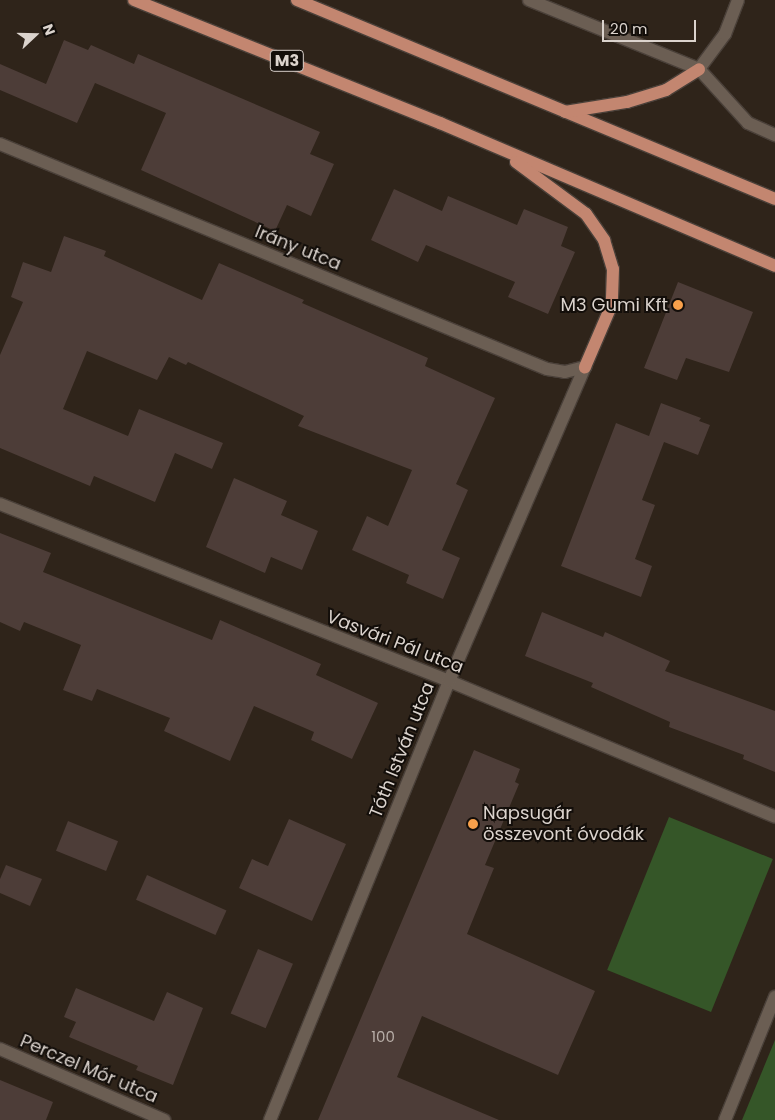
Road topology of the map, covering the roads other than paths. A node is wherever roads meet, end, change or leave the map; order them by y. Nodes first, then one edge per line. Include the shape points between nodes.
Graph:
1 (134, 0) edge
2 (297, 0) edge
3 (529, 0) edge
4 (738, 0) edge
5 (699, 69) junction
6 (565, 112) junction
7 (775, 135) edge
8 (0, 144) edge
9 (498, 149) junction
10 (775, 198) edge
11 (775, 266) edge
12 (584, 367) junction
13 (0, 504) edge
14 (448, 681) junction
15 (775, 817) edge
16 (775, 997) edge
17 (0, 1050) edge
18 (164, 1120) edge
19 (270, 1120) edge
20 (725, 1120) edge

1 - 9 main road, M3
2 - 6 main road
3 - 5 street
4 - 5 street via 724,34
5 - 6 main road via 666,90 627,102
5 - 7 street via 748,123
6 - 10 main road
8 - 12 street, Irány utca via 547,369 565,372
9 - 11 main road, M3
9 - 12 main road via 586,214 604,240 613,269 612,304
12 - 14 street, Tóth István utca
13 - 14 street, Vasvári Pál utca
14 - 15 street, Vasvári Pál utca
14 - 19 street, Tóth István utca
16 - 20 street
17 - 18 street, Perczel Mór utca

